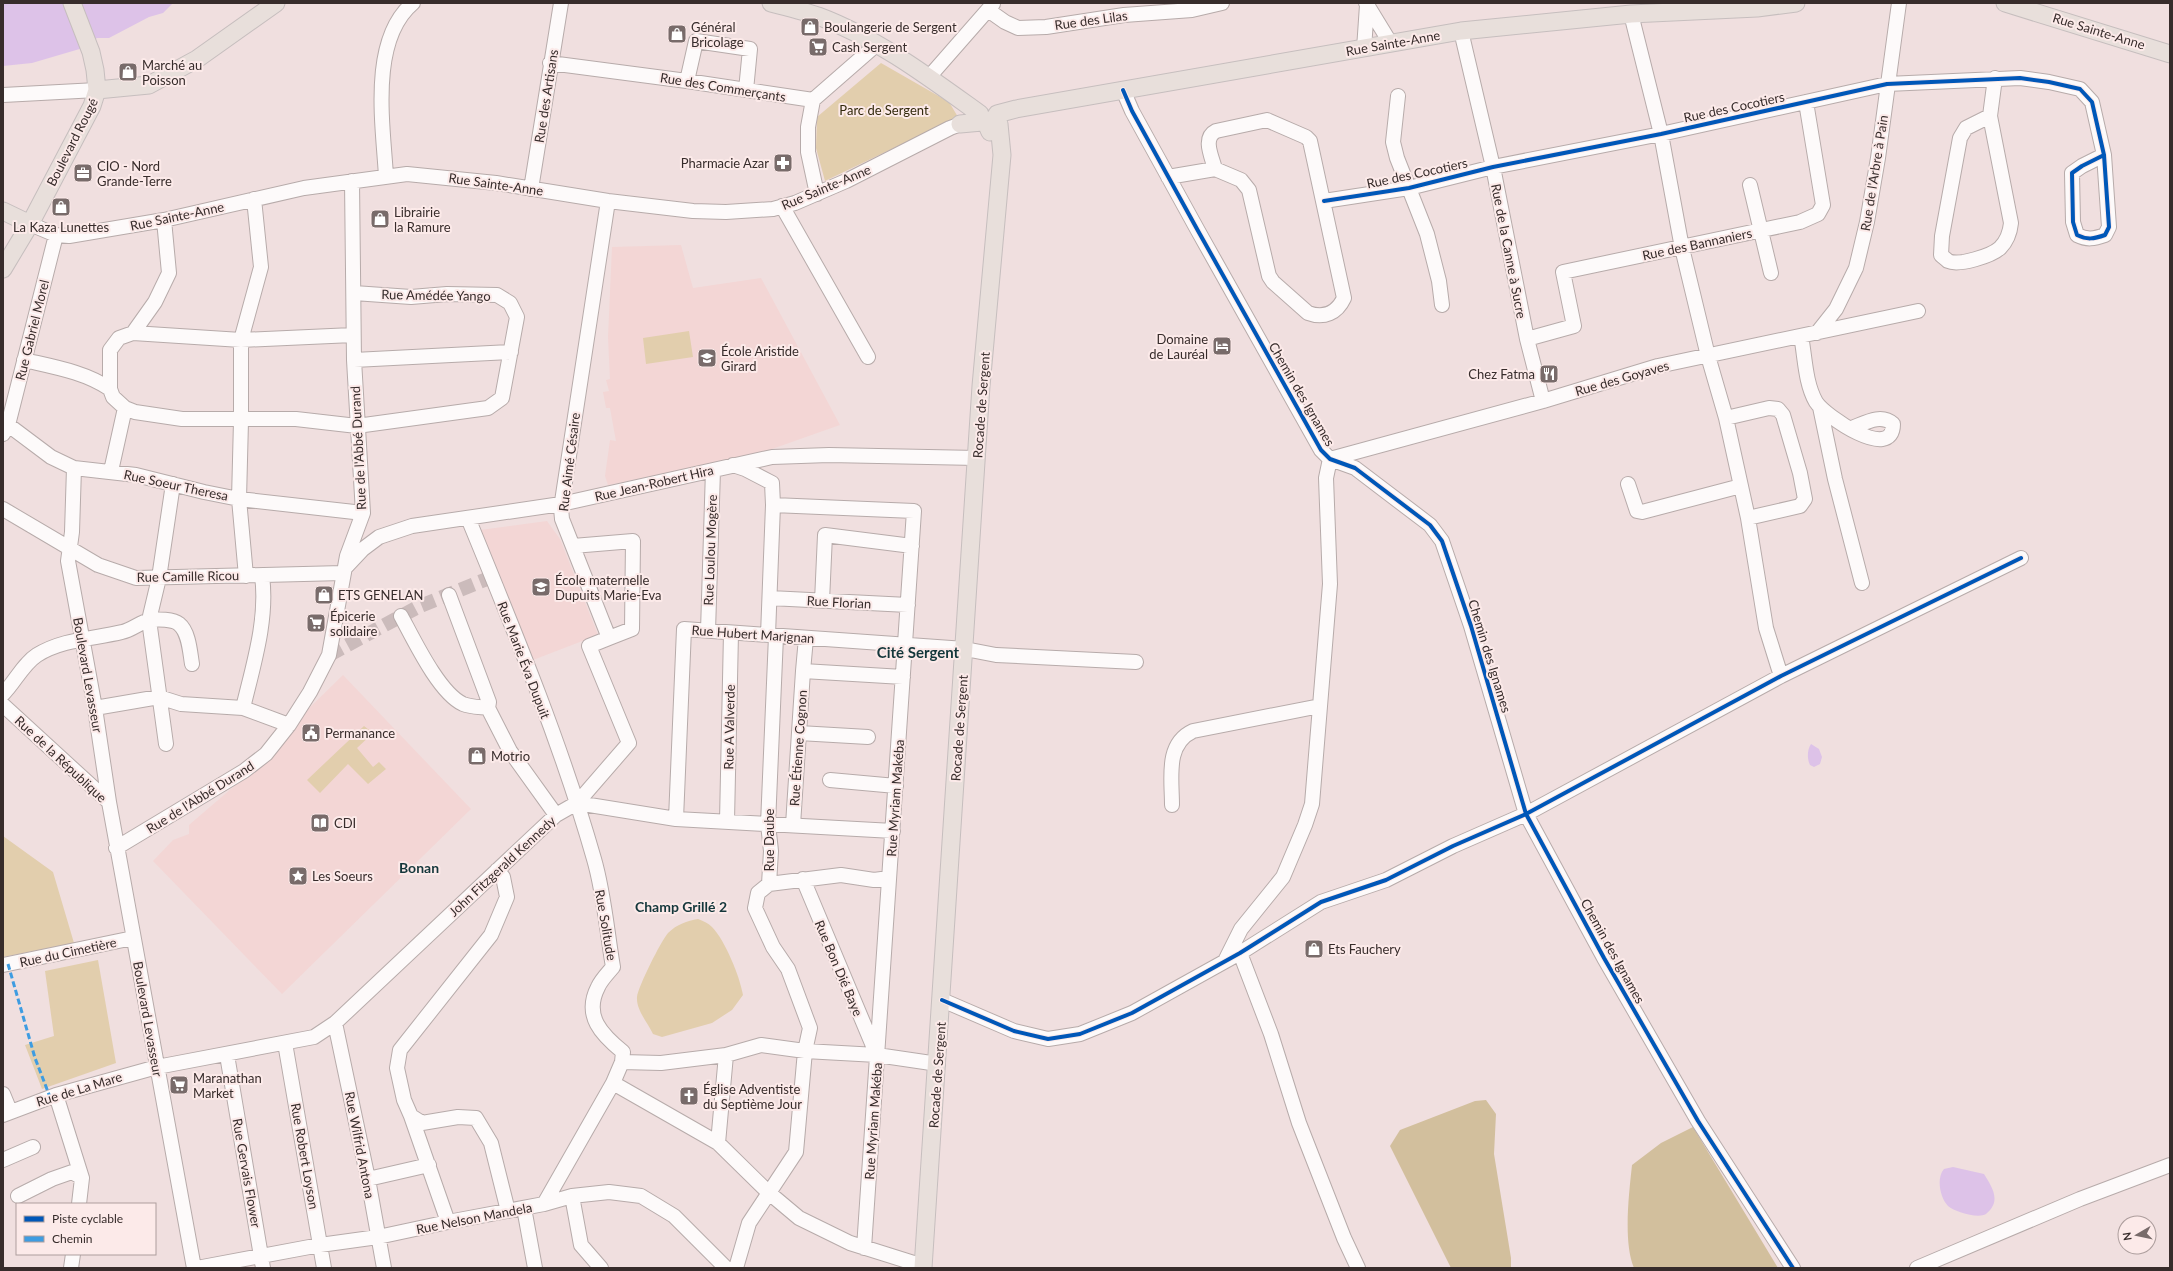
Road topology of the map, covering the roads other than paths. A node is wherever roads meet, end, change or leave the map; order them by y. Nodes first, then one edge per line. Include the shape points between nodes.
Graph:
1 (276, 3) edge
2 (413, 3) edge
3 (562, 3) edge
4 (771, 3) edge
5 (1222, 3) edge
6 (1796, 3) edge
7 (1899, 3) edge
8 (2005, 3) edge
9 (1367, 4) edge
10 (73, 5) edge
11 (991, 6) edge
12 (2036, 7) edge
13 (1631, 14) junction
14 (1461, 31) junction
15 (1391, 44) junction
16 (876, 45) junction
17 (1364, 49) junction
18 (2170, 54) edge
19 (550, 63) junction
20 (929, 77) junction
21 (1995, 78) junction
22 (687, 81) junction
23 (1887, 84) junction
24 (98, 90) junction
25 (746, 90) junction
26 (1123, 90) junction
27 (3, 95) edge
28 (1398, 96) dead end
29 (813, 100) junction
30 (1806, 102) junction
31 (988, 116) junction
32 (1990, 116) junction
33 (960, 124) joint
34 (1661, 134) junction
35 (2104, 155) junction
36 (1493, 167) junction
37 (1215, 169) junction
38 (386, 176) junction
39 (1168, 177) junction
40 (352, 181) junction
41 (1750, 185) dead end
42 (1409, 188) junction
43 (531, 189) junction
44 (817, 194) junction
45 (254, 199) junction
46 (608, 201) junction
47 (1324, 201) junction
48 (782, 206) junction
49 (3, 211) edge
50 (164, 220) junction
51 (30, 224) junction
52 (1760, 230) junction
53 (56, 235) junction
54 (1682, 248) junction
55 (3, 269) edge
56 (1771, 273) dead end
57 (354, 292) junction
58 (1442, 305) dead end
59 (1918, 311) dead end
60 (133, 333) junction
61 (1817, 333) junction
62 (353, 335) junction
63 (1801, 336) junction
64 (1527, 339) junction
65 (241, 340) junction
66 (511, 352) junction
67 (1708, 356) junction
68 (868, 357) dead end
69 (24, 360) junction
70 (354, 360) junction
71 (109, 367) junction
72 (96, 379) junction
73 (110, 389) junction
74 (1544, 401) junction
75 (1820, 407) junction
76 (125, 408) junction
77 (1726, 418) junction
78 (242, 421) junction
79 (358, 426) junction
80 (5, 427) edge
81 (1852, 428) dead end
82 (769, 457) junction
83 (977, 458) junction
84 (1330, 459) junction
85 (733, 465) junction
86 (74, 468) junction
87 (713, 470) junction
88 (111, 471) junction
89 (772, 483) junction
90 (173, 484) junction
91 (1628, 484) dead end
92 (1741, 486) junction
93 (239, 498) junction
94 (561, 504) junction
95 (773, 505) junction
96 (3, 509) edge
97 (361, 517) junction
98 (468, 518) junction
99 (1748, 518) junction
100 (379, 537) junction
101 (573, 546) junction
102 (912, 546) junction
103 (69, 549) junction
104 (2021, 558) dead end
105 (345, 570) junction
106 (246, 576) junction
107 (262, 576) junction
108 (159, 578) junction
109 (1862, 583) dead end
110 (448, 595) dead end
111 (770, 598) junction
112 (822, 601) junction
113 (908, 605) junction
114 (400, 616) dead end
115 (149, 620) junction
116 (708, 631) junction
117 (731, 633) junction
118 (772, 636) junction
119 (609, 638) junction
120 (806, 638) junction
121 (82, 639) junction
122 (905, 645) junction
123 (964, 649) junction
124 (1136, 662) dead end
125 (192, 664) dead end
126 (803, 671) junction
127 (1781, 676) junction
128 (903, 677) junction
129 (3, 694) edge
130 (159, 697) junction
131 (3, 705) edge
132 (1320, 706) junction
133 (95, 708) junction
134 (243, 708) junction
135 (488, 708) junction
136 (289, 725) junction
137 (799, 733) junction
138 (868, 737) dead end
139 (166, 744) dead end
140 (830, 780) dead end
141 (896, 786) junction
142 (109, 802) junction
143 (577, 803) junction
144 (1172, 805) dead end
145 (1526, 814) junction
146 (556, 815) junction
147 (112, 817) joint
148 (676, 819) junction
149 (727, 821) junction
150 (768, 824) junction
151 (793, 825) junction
152 (893, 830) junction
153 (116, 845) junction
154 (497, 870) junction
155 (889, 878) junction
156 (803, 879) junction
157 (769, 884) junction
158 (133, 938) junction
159 (1240, 953) junction
160 (1226, 959) junction
161 (3, 965) edge
162 (942, 1000) junction
163 (335, 1023) junction
164 (286, 1043) junction
165 (805, 1051) junction
166 (227, 1055) junction
167 (726, 1055) junction
168 (877, 1056) junction
169 (622, 1062) junction
170 (938, 1064) junction
171 (157, 1067) junction
172 (613, 1083) junction
173 (3, 1094) edge
174 (56, 1095) junction
175 (7, 1113) edge
176 (411, 1116) junction
177 (718, 1143) junction
178 (33, 1147) dead end
179 (3, 1160) edge
180 (2170, 1165) edge
181 (430, 1166) junction
182 (82, 1178) junction
183 (368, 1179) junction
184 (768, 1192) junction
185 (18, 1196) dead end
186 (572, 1196) junction
187 (79, 1203) edge
188 (544, 1204) junction
189 (524, 1208) junction
190 (508, 1211) junction
191 (448, 1222) junction
192 (378, 1237) junction
193 (320, 1245) junction
194 (864, 1248) junction
195 (73, 1255) edge
196 (262, 1262) edge
197 (923, 1267) edge
198 (71, 1268) edge
199 (195, 1268) edge
200 (324, 1268) edge
201 (384, 1268) edge
202 (535, 1268) edge
203 (601, 1268) edge
204 (726, 1268) edge
205 (736, 1268) edge
206 (1358, 1268) edge
207 (1793, 1268) edge
208 (1917, 1268) edge

1 - 24 main road via 197,59 149,85
2 - 38 street via 406,8 389,37 381,86
3 - 19 street, Rue des Artisans
4 - 16 main road via 818,16
5 - 11 street, Rue des Lilas via 1192,10 1124,15 1046,27 1018,28 1005,22
6 - 13 main road, Rue Sainte-Anne
7 - 23 street, Rue de l'Arbre à Pain
8 - 12 main road, Rue Sainte-Anne
9 - 15 street
9 - 17 street
10 - 24 main road, Boulevard Rougé via 91,52
11 - 20 street
12 - 18 main road, Rue Sainte-Anne
13 - 14 main road, Rue Sainte-Anne
13 - 34 street
14 - 15 main road, Rue Sainte-Anne
14 - 36 street, Rue de la Canne à Sucre
15 - 17 main road, Rue Sainte-Anne
16 - 20 main road
16 - 29 street
17 - 26 main road, Rue Sainte-Anne
19 - 22 street, Rue des Commerçants
19 - 43 street, Rue des Artisans
20 - 31 main road
21 - 23 street, Rue des Cocotiers
21 - 32 street
21 - 35 street, Rue des Cocotiers via 2049,82 2080,89 2092,102
22 - 25 street, Rue des Commerçants
22 - 25 street via 696,41 750,49
23 - 30 street, Rue des Cocotiers
23 - 61 street, Rue de l'Arbre à Pain via 1877,165 1856,268 1836,309
24 - 27 street
24 - 51 main road, Boulevard Rougé
25 - 29 street, Rue des Commerçants
26 - 31 main road, Rue Sainte-Anne
26 - 39 street, Chemin des Ignames
28 - 42 street via 1393,142
29 - 44 street via 808,127 808,152
30 - 34 street, Rue des Cocotiers
30 - 52 street, Rue des Bannaniers via 1822,210 1811,219
31 - 33 main road, Rue Sainte-Anne
31 - 83 main road, Rocade de Sergent via 1002,155
32 - 32 street via 2011,223 2009,235 2000,248 1987,256 1958,262 1949,261 1941,255 1942,236 1960,138 1966,128
33 - 44 street, Rue Sainte-Anne
34 - 36 street, Rue des Cocotiers
34 - 54 street
35 - 35 street, Rue des Cocotiers via 2109,227 2105,235 2096,239 2085,239 2077,235 2073,222 2072,173
36 - 42 street, Rue des Cocotiers
36 - 64 street, Rue de la Canne à Sucre
37 - 39 street
37 - 47 street via 1208,141 1212,133 1260,120 1273,121 1310,141
37 - 47 street via 1246,184 1269,276 1308,313 1315,316 1333,312 1339,308 1344,298
38 - 40 street, Rue Sainte-Anne
38 - 43 street, Rue Sainte-Anne via 425,174
39 - 84 street, Chemin des Ignames via 1321,450
40 - 45 street, Rue Sainte-Anne
40 - 57 street, Rue de l'Abbé Durand
41 - 52 street
42 - 47 street, Rue des Cocotiers
42 - 58 street via 1435,261
43 - 46 street, Rue Sainte-Anne
44 - 48 street, Rue Sainte-Anne
45 - 50 street, Rue Sainte-Anne
45 - 65 street via 261,267
46 - 48 street, Rue Sainte-Anne via 693,211 726,212 773,209
46 - 94 street, Rue Aimé Césaire
48 - 68 street
49 - 51 main road, Rue Sainte-Anne
50 - 53 street, Rue Sainte-Anne via 70,236
50 - 60 street via 170,273 155,302
51 - 53 street, Rue Sainte-Anne
51 - 55 main road, Boulevard Rougé
52 - 54 street, Rue des Bannaniers
52 - 56 street
53 - 69 street, Rue Gabriel Morel
54 - 64 street, Rue des Bannaniers via 1563,272 1574,326
54 - 67 street
57 - 62 street, Rue de l'Abbé Durand
57 - 66 street, Rue Amédée Yango via 410,297 447,294 497,295 510,303 516,317
59 - 61 street, Rue des Goyaves
60 - 65 street
60 - 71 street via 119,338 112,346
61 - 63 street, Rue des Goyaves
62 - 65 street
62 - 70 street, Rue de l'Abbé Durand
63 - 67 street, Rue des Goyaves
63 - 75 street via 1810,386
64 - 74 street, Rue de la Canne à Sucre
65 - 78 street
66 - 70 street
66 - 79 street, Rue Amédée Yango via 502,398 488,408
67 - 74 street, Rue des Goyaves via 1658,366
67 - 77 street
69 - 72 street
69 - 80 street, Rue Gabriel Morel
70 - 79 street, Rue de l'Abbé Durand
71 - 72 street
71 - 73 street
72 - 73 street
73 - 76 street via 116,400
74 - 84 street, Rue des Goyaves
75 - 81 street
75 - 109 street via 1835,479
76 - 78 street, Rue Amédée Yango via 135,412 182,419
76 - 88 street
77 - 92 street
77 - 99 street via 1769,408 1778,409 1783,416 1800,473 1805,499 1800,506
78 - 79 street, Rue Amédée Yango via 296,420
78 - 93 street
79 - 97 street, Rue de l'Abbé Durand
80 - 86 street, Rue Soeur Theresa via 51,457
82 - 83 street, Rue Jean-Robert Hira via 829,455
82 - 85 street, Rue Jean-Robert Hira
82 - 89 street
83 - 123 main road, Rocade de Sergent
84 - 132 street via 1326,478 1330,584
84 - 145 street, Chemin des Ignames via 1355,468 1430,525 1442,541 1472,626
85 - 87 street, Rue Jean-Robert Hira
85 - 89 street
86 - 88 street, Rue Soeur Theresa
86 - 103 street, Boulevard Levasseur
87 - 94 street, Rue Jean-Robert Hira
87 - 116 street, Rue Loulou Mogère
88 - 90 street, Rue Soeur Theresa
89 - 95 street
90 - 93 street, Rue Soeur Theresa
90 - 108 street
91 - 92 street via 1638,511 1642,512
92 - 99 street
93 - 97 street, Rue Soeur Theresa
93 - 106 street
94 - 98 street, Rue Jean-Robert Hira
94 - 101 street, Rue Aimé Césaire via 562,519
95 - 102 street, Rue Myriam Makéba via 914,511
95 - 111 street, Rue Daube
96 - 103 street, Rue Camille Ricou
97 - 100 street via 372,534
97 - 105 street, Rue de l'Abbé Durand via 347,556
98 - 100 street, Rue Jean-Robert Hira via 412,526
98 - 143 street, Rue Marie Éva Dupuit via 528,666
99 - 127 street via 1766,628
100 - 105 street, Rue Jean-Robert Hira via 363,549
101 - 119 street, Rue Aimé Césaire
101 - 119 street via 633,542 632,629
102 - 112 street via 825,535
102 - 113 street, Rue Myriam Makéba
103 - 108 street, Rue Camille Ricou via 98,566 120,574 136,578
103 - 121 street, Boulevard Levasseur via 68,561
104 - 127 street
105 - 107 street, Rue Camille Ricou
105 - 136 street, Rue de l'Abbé Durand via 329,654 310,692
106 - 107 street, Rue Camille Ricou
106 - 108 street, Rue Camille Ricou
107 - 134 street via 264,588 261,618
108 - 115 street
110 - 135 street via 489,702
111 - 112 street, Rue Florian
111 - 118 street, Rue Daube
112 - 113 street, Rue Florian
113 - 122 street, Rue Myriam Makéba
114 - 135 street via 452,697 464,704
115 - 121 street via 123,632
115 - 125 street via 174,621 179,624 186,636
115 - 130 street
116 - 117 street, Rue Hubert Marignan
116 - 148 street, Rue Hubert Marignan via 684,629
117 - 118 street, Rue Hubert Marignan
117 - 149 street, Rue A Valverde
118 - 120 street, Rue Hubert Marignan
118 - 150 street, Rue Daube
119 - 143 street, John Fitzgerald Kennedy via 590,646 629,743
120 - 122 street, Rue Hubert Marignan
120 - 126 street, Rue Étienne Cognon
121 - 129 street via 57,645 36,656
121 - 133 street, Boulevard Levasseur
122 - 123 street, Rue Hubert Marignan
122 - 128 street, Rue Myriam Makéba
123 - 124 street, Rue Hubert Marignan via 996,655
123 - 162 main road, Rocade de Sergent
126 - 128 street, Rue Étienne Cognon
126 - 137 street, Rue Étienne Cognon
127 - 145 street
128 - 141 street, Rue Myriam Makéba
130 - 133 street
130 - 134 street via 181,704
130 - 139 street
131 - 142 street, Rue de la République
132 - 144 street via 1194,731 1183,736 1176,746 1171,762
132 - 160 street via 1312,804 1305,826 1283,877 1241,929
133 - 142 street, Boulevard Levasseur
134 - 136 street
135 - 146 street via 510,751
136 - 153 street, Rue de l'Abbé Durand via 266,754 244,771 130,841
137 - 138 street
137 - 151 street, Rue Étienne Cognon
140 - 141 street
141 - 152 street, Rue Myriam Makéba
142 - 147 street, Rue de la République
143 - 146 street, John Fitzgerald Kennedy
143 - 148 street
143 - 169 street, Rue Solitude via 595,861 613,967 598,986 593,1002 597,1026 608,1040 623,1052
145 - 159 street via 1453,846 1386,880 1321,902
145 - 207 street, Chemin des Ignames via 1604,958 1698,1121
146 - 154 street, John Fitzgerald Kennedy
147 - 153 street, Boulevard Levasseur
148 - 149 street
149 - 150 street
150 - 151 street
150 - 157 street, Rue Daube via 771,850
151 - 152 street
152 - 155 street, Rue Myriam Makéba
153 - 158 street, Boulevard Levasseur
154 - 163 street, John Fitzgerald Kennedy
154 - 176 street via 503,877 507,898 491,935 400,1050 396,1068
155 - 156 street via 874,880 841,875
155 - 168 street, Rue Myriam Makéba
156 - 157 street
156 - 168 street, Rue Bon Dié Baye
157 - 165 street, Rue Daube via 758,893 756,908 773,947 788,969 806,1016 810,1028
158 - 161 street, Rue du Cimetière
158 - 171 street, Boulevard Levasseur
159 - 160 street
159 - 206 street via 1271,1034 1299,1123
160 - 162 street via 1132,1013 1080,1034 1048,1039 1014,1030
162 - 170 main road, Rocade de Sergent
163 - 164 street, John Fitzgerald Kennedy via 314,1037
163 - 183 street, Rue Wilfrid Antona
164 - 166 street, John Fitzgerald Kennedy
164 - 193 street, Rue Robert Loyson
165 - 167 street via 761,1045
165 - 168 street
165 - 184 street, Rue Daube via 796,1152
166 - 171 street, John Fitzgerald Kennedy
166 - 196 street, Rue Gervais Flower
167 - 169 street via 667,1062
167 - 177 street
168 - 170 street
168 - 194 street, Rue Myriam Makéba
169 - 172 street
170 - 197 main road, Rocade de Sergent
171 - 174 street, Rue de La Mare
171 - 199 street, Boulevard Levasseur
172 - 177 street
172 - 188 street
173 - 175 street
174 - 175 street, Rue de La Mare
174 - 182 street
176 - 181 street
176 - 190 street via 422,1123 458,1117 476,1118 491,1143
177 - 184 street
178 - 179 street
180 - 208 street via 2080,1199
181 - 183 street
181 - 191 street
182 - 185 street via 72,1172
182 - 187 street
183 - 192 street, Rue Wilfrid Antona
184 - 194 street via 799,1218
184 - 205 street, Rue Daube via 749,1223
186 - 188 street, Rue Nelson Mandela
186 - 203 street via 581,1245
186 - 204 street, Rue Nelson Mandela via 609,1192 641,1196 674,1216
188 - 189 street, Rue Nelson Mandela
189 - 190 street, Rue Nelson Mandela
189 - 202 street
190 - 191 street, Rue Nelson Mandela
191 - 192 street, Rue Nelson Mandela
192 - 193 street, Rue Nelson Mandela
192 - 201 street, Rue Wilfrid Antona
193 - 196 street, Rue Nelson Mandela
193 - 200 street, Rue Robert Loyson
194 - 197 street
195 - 198 street
196 - 199 street, Rue Nelson Mandela

